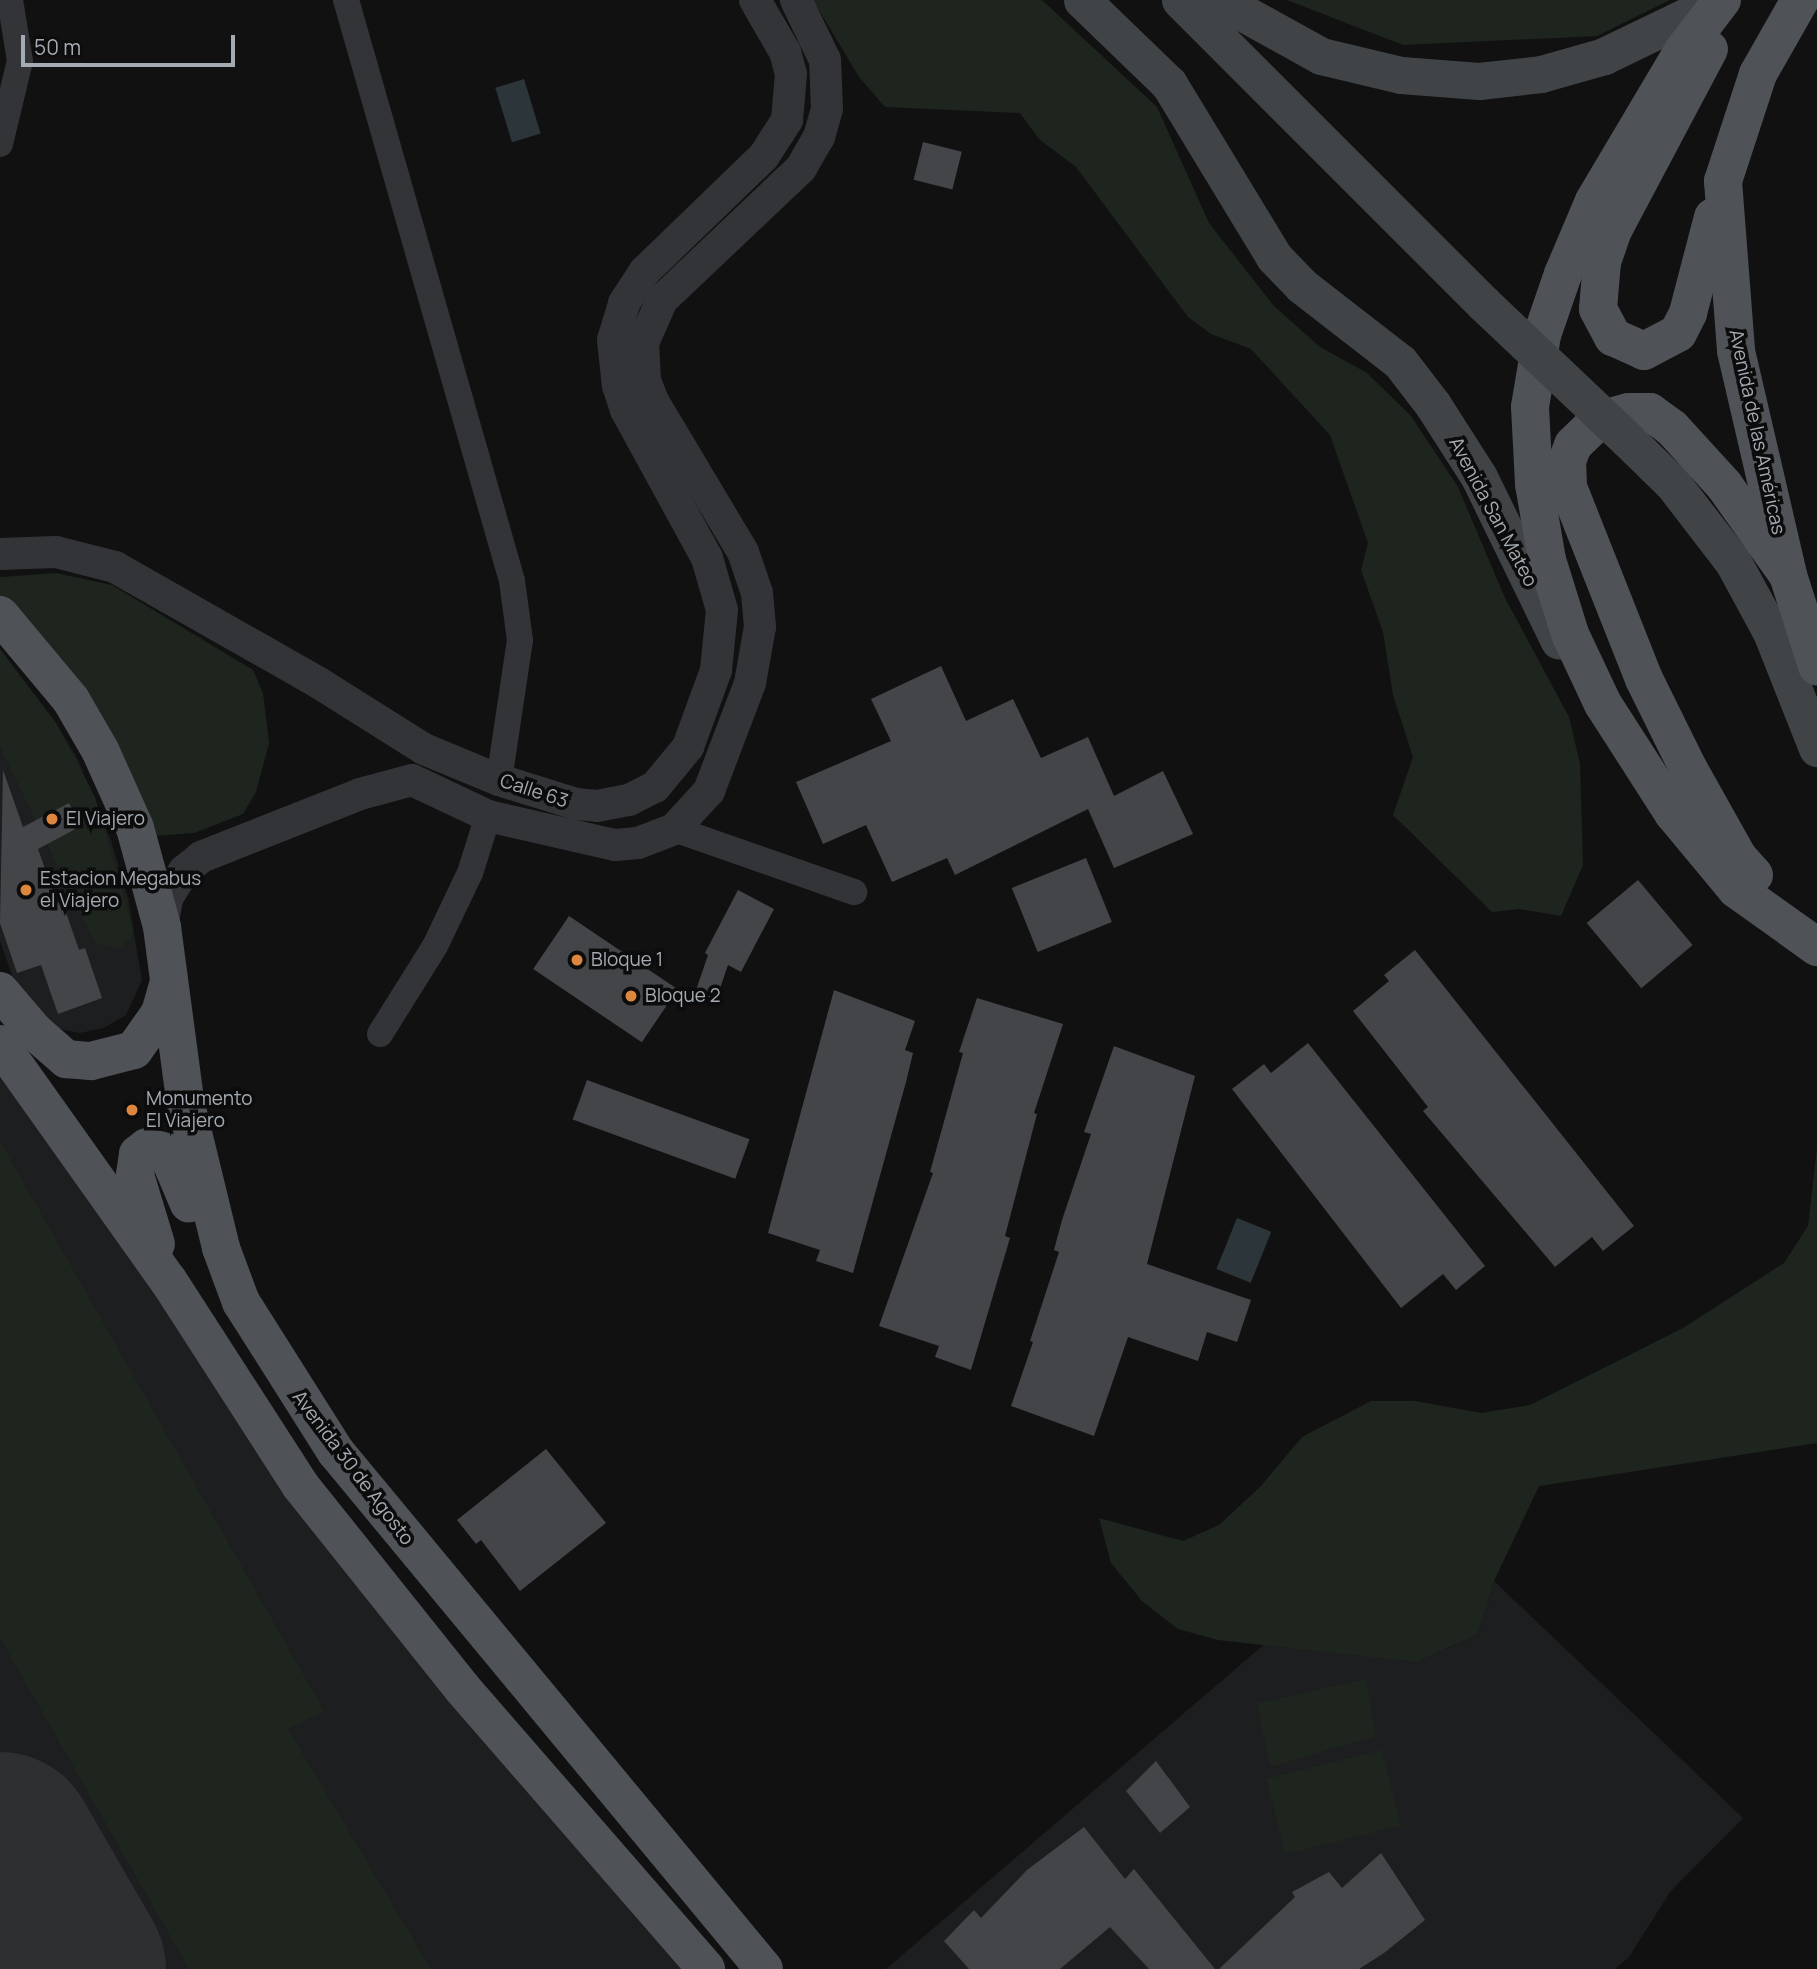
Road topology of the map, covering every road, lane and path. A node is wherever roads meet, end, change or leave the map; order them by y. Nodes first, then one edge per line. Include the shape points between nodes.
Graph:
1 (10, 0) edge
2 (346, 0) edge
3 (755, 0) edge
4 (796, 0) edge
5 (1082, 0) edge
6 (1180, 0) edge
7 (1220, 0) edge
8 (1721, 0) edge
9 (1797, 4) edge
10 (0, 144) edge
11 (1723, 181) junction
12 (0, 554) edge
13 (1788, 575) junction
14 (0, 615) edge
15 (1817, 666) edge
16 (1817, 748) edge
17 (499, 780) junction
18 (488, 816) junction
19 (674, 829) junction
20 (1736, 889) junction
21 (854, 892) dead end
22 (162, 928) junction
23 (1817, 946) edge
24 (170, 977) junction
25 (0, 991) edge
26 (380, 1034) dead end
27 (0, 1044) edge
28 (221, 1248) junction
29 (168, 1280) junction
30 (706, 1969) edge
31 (764, 1969) edge

1 - 10 street via 20,61
2 - 17 street via 512,580 520,640
3 - 17 street, Calle 63 via 785,52 791,74 787,120 764,156 645,271 617,322 614,363 626,410 717,582 723,635 716,670 680,760 643,795 614,805 576,804
4 - 19 street, Calle 63 via 825,60 827,108 819,137 801,168 662,300 643,342 645,380 653,401 743,552 757,593 760,627 750,683 709,791
5 - 20 main road, Avenida San Mateo via 1169,84 1274,257 1302,286 1400,362 1433,405 1514,543 1601,736 1668,830
6 - 16 main road, bridge via 1483,303 1673,484 1733,562 1771,632
7 - 8 main road via 1321,56 1401,75 1479,81 1541,74 1604,56
8 - 11 main road via 1714,40 1613,230 1602,262 1598,309 1613,337 1624,346 1644,351 1678,333 1688,313
8 - 20 main road via 1683,51 1594,201 1542,335 1530,407 1534,484 1547,560 1570,634 1603,704 1644,769 1673,813
9 - 11 main road, Avenida de las Américas via 1758,74
11 - 13 main road, Avenida de las Américas via 1736,351
12 - 17 street, Calle 63 via 56,552 115,567 319,683 424,749
13 - 15 main road, Avenida de las Américas
13 - 23 main road via 1724,485 1672,428 1650,412 1629,412 1599,421 1573,445 1567,461 1568,487 1644,679 1738,857
14 - 22 main road, Avenida 30 de Agosto via 64,691 100,750 135,828
18 - 19 street, Calle 63 via 615,845 638,843
18 - 22 street, Calle 63 via 412,780 360,794 201,857 184,871 167,898
18 - 26 street via 470,873 435,946
19 - 21 street
20 - 23 main road
22 - 24 main road, Avenida 30 de Agosto
24 - 25 main road via 160,1013 134,1050 90,1061 66,1059
24 - 28 main road, Avenida 30 de Agosto via 185,1100
27 - 29 main road
28 - 29 main road via 190,1207 167,1152 147,1147 133,1163
28 - 31 main road, Avenida 30 de Agosto via 241,1302 336,1452
29 - 30 main road via 300,1485 375,1583

